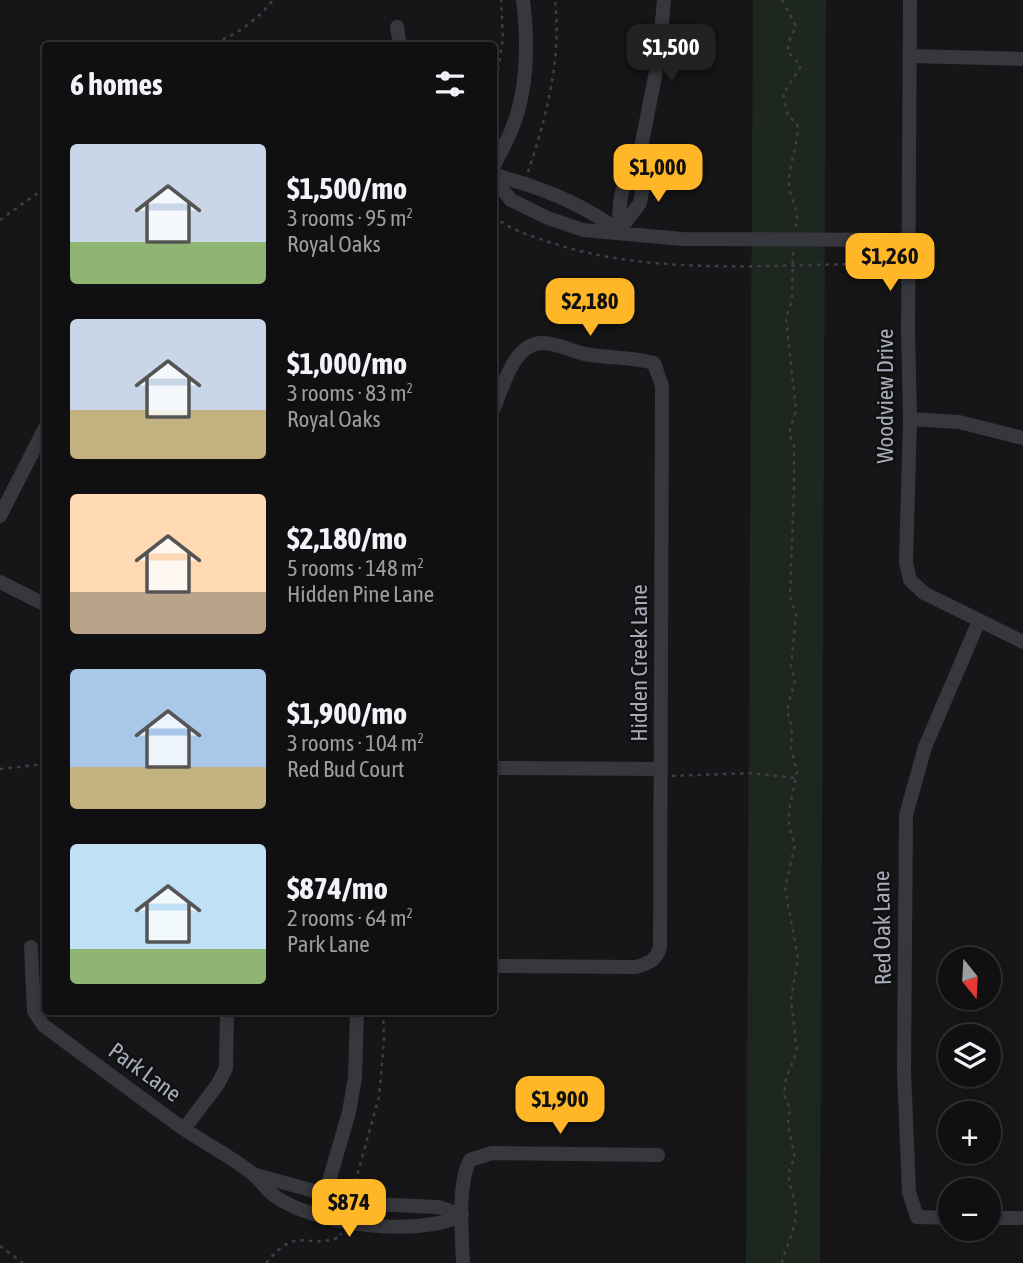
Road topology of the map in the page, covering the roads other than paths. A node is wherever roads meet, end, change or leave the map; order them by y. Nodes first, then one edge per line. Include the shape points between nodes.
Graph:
1 (523, 0) edge
2 (664, 0) edge
3 (910, 0) edge
4 (397, 27) dead end
5 (399, 42) edge
6 (910, 56) junction
7 (1023, 59) edge
8 (497, 160) edge
9 (638, 163) junction
10 (497, 178) edge
11 (497, 181) edge
12 (619, 231) junction
13 (908, 240) junction
14 (497, 401) edge
15 (910, 419) junction
16 (42, 434) edge
17 (1023, 438) edge
18 (0, 516) edge
19 (0, 582) edge
20 (42, 603) edge
21 (979, 621) junction
22 (1023, 642) edge
23 (497, 768) edge
24 (661, 773) junction
25 (31, 947) dead end
26 (497, 966) edge
27 (227, 1015) edge
28 (357, 1015) edge
29 (184, 1129) junction
30 (658, 1155) dead end
31 (253, 1174) junction
32 (325, 1194) junction
33 (321, 1215) junction
34 (462, 1215) junction
35 (938, 1218) edge
36 (1001, 1218) edge
37 (1023, 1218) edge
38 (463, 1263) edge

1 - 8 street via 527,34 524,79 514,124
2 - 9 street via 659,56
3 - 6 street, Woodview Drive
4 - 5 street
6 - 7 street
6 - 13 street, Woodview Drive
9 - 12 street via 627,174 619,201
9 - 12 street via 644,181 640,203
10 - 12 street via 520,182 597,214
11 - 12 street via 511,200 548,218 583,230
12 - 13 street via 682,239
13 - 15 street, Woodview Drive
14 - 24 street, Hidden Creek Lane via 517,357 541,342 588,355 653,363 662,386
15 - 17 street via 959,422
15 - 21 street, Woodview Drive via 906,562 911,580 924,593
16 - 18 street
19 - 20 street
21 - 22 street
21 - 35 street, Red Oak Lane via 925,747 906,815 904,1071 909,1192 917,1217
23 - 24 street
24 - 26 street, Hidden Creek Lane via 660,947 652,962 636,967
25 - 29 street, Park Lane via 34,1011 43,1025
27 - 29 street via 226,1068
28 - 32 street via 349,1112
29 - 31 street, Park Lane
30 - 34 street via 492,1153 470,1160 465,1169
31 - 32 street, Park Lane
31 - 33 street, Park Lane via 275,1197
32 - 33 street
32 - 34 street, Park Lane via 349,1203 438,1207
33 - 34 street, Park Lane via 383,1226 445,1223
34 - 38 street
36 - 37 street

